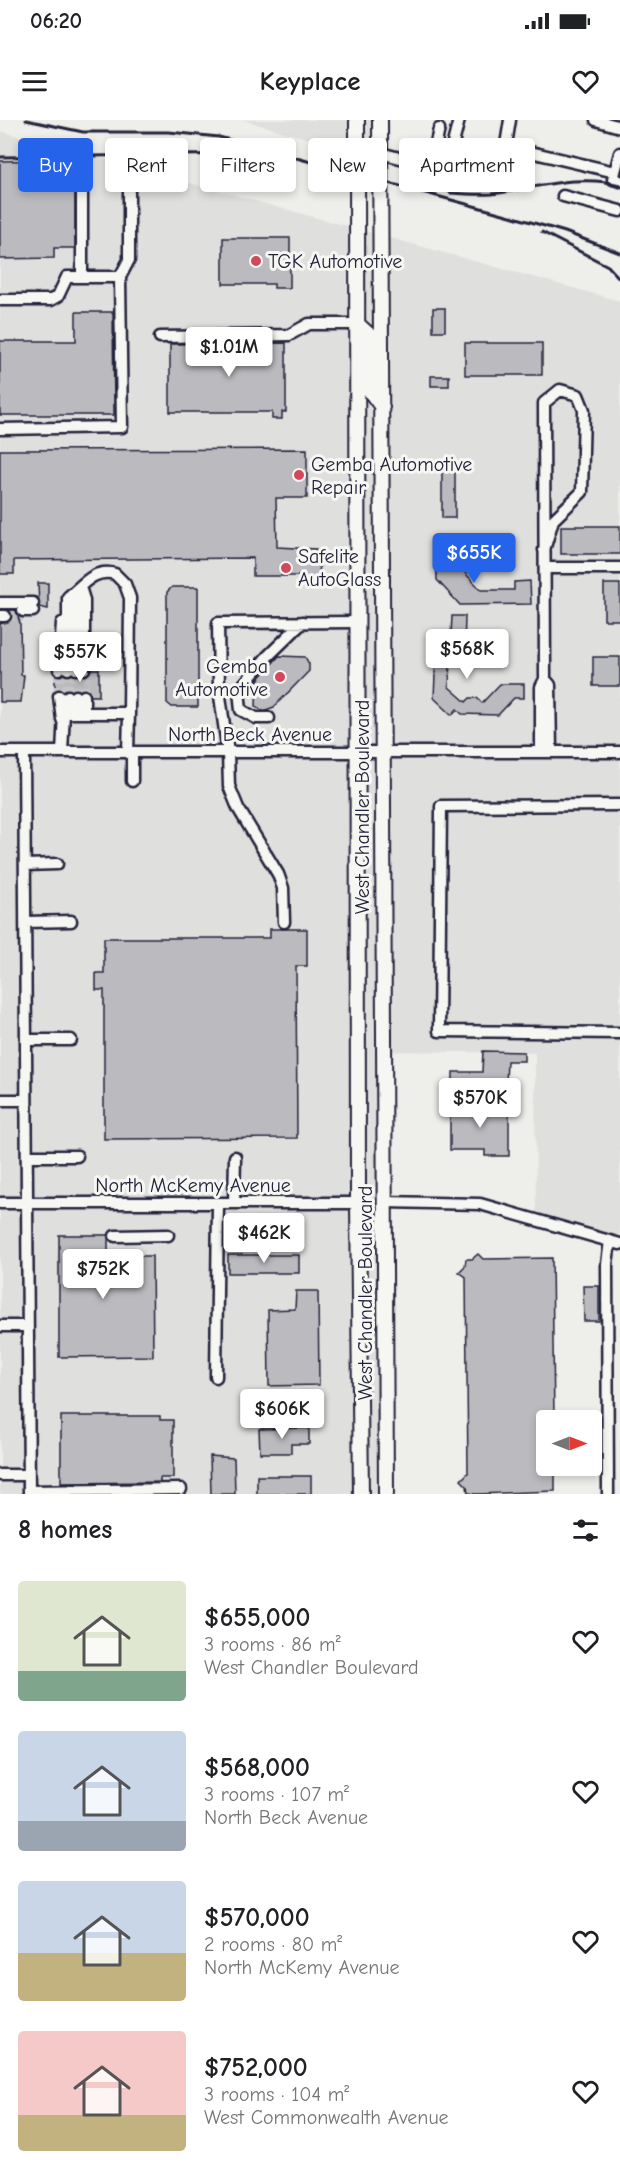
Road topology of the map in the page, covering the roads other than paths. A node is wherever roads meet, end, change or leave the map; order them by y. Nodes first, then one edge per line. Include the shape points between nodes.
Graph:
1 (357, 120) edge
2 (380, 120) edge
3 (459, 120) edge
4 (510, 120) edge
5 (596, 120) edge
6 (620, 127) edge
7 (439, 129) dead end
8 (380, 138) edge
9 (437, 138) edge
10 (454, 138) edge
11 (507, 138) edge
12 (620, 153) edge
13 (535, 154) edge
14 (617, 177) edge
15 (82, 192) edge
16 (129, 192) edge
17 (380, 192) edge
18 (563, 196) dead end
19 (620, 211) edge
20 (82, 278) junction
21 (120, 278) junction
22 (0, 300) edge
23 (357, 324) junction
24 (160, 337) dead end
25 (382, 407) junction
26 (0, 429) edge
27 (544, 550) junction
28 (545, 568) junction
29 (620, 568) edge
30 (80, 587) junction
31 (2, 611) edge
32 (29, 611) dead end
33 (303, 622) junction
34 (358, 622) junction
35 (129, 713) junction
36 (73, 715) junction
37 (269, 718) dead end
38 (0, 752) edge
39 (24, 752) junction
40 (62, 752) junction
41 (546, 752) junction
42 (620, 752) edge
43 (130, 753) junction
44 (228, 753) junction
45 (358, 753) junction
46 (381, 753) junction
47 (132, 781) dead end
48 (620, 805) edge
49 (57, 864) dead end
50 (25, 865) junction
51 (71, 921) dead end
52 (25, 922) junction
53 (284, 922) dead end
54 (620, 1033) edge
55 (26, 1040) junction
56 (71, 1040) dead end
57 (0, 1100) edge
58 (26, 1100) junction
59 (27, 1156) junction
60 (76, 1156) dead end
61 (235, 1157) dead end
62 (384, 1202) junction
63 (0, 1203) edge
64 (27, 1203) junction
65 (218, 1203) junction
66 (234, 1203) junction
67 (358, 1203) junction
68 (168, 1234) dead end
69 (115, 1236) dead end
70 (615, 1243) edge
71 (0, 1326) edge
72 (28, 1326) junction
73 (216, 1377) dead end
74 (29, 1474) junction
75 (0, 1475) edge
76 (181, 1490) dead end
77 (29, 1493) edge
78 (361, 1494) edge
79 (386, 1494) edge
80 (608, 1494) edge

1 - 23 main road, West Chandler Boulevard
2 - 8 main road, West Chandler Boulevard
3 - 10 street
4 - 11 street
5 - 6 street
7 - 9 street
12 - 14 street
13 - 14 street
15 - 20 street
16 - 21 street via 129,260
17 - 25 main road, West Chandler Boulevard
18 - 19 street
20 - 21 street
20 - 22 street via 67,278 58,296 51,300
21 - 26 street via 122,427
23 - 24 street via 309,324 289,335
23 - 25 main road via 368,334 371,392
23 - 34 main road, West Chandler Boulevard
25 - 46 main road, West Chandler Boulevard
27 - 27 street via 544,403 560,390 578,395 584,410 582,492 553,520
27 - 28 street
28 - 29 street
28 - 41 street via 545,679 541,687
30 - 30 street via 84,600 72,669 68,597
30 - 35 street via 86,579 108,572 122,580 129,590
31 - 32 street
33 - 34 street
33 - 37 street via 239,690 241,710 256,718
33 - 44 street via 218,622 219,689
34 - 45 main road, West Chandler Boulevard
35 - 36 street
35 - 43 street
36 - 36 street via 72,696
36 - 40 street
38 - 39 street, North Beck Avenue
39 - 40 street, North Beck Avenue
39 - 50 street
40 - 43 street, North Beck Avenue
41 - 42 street, North Beck Avenue
41 - 46 street, North Beck Avenue
43 - 44 street, North Beck Avenue
43 - 47 street
44 - 45 street, North Beck Avenue
44 - 53 street via 231,795 278,874 283,888
45 - 46 street, North Beck Avenue
45 - 67 main road, West Chandler Boulevard
46 - 62 main road, West Chandler Boulevard
48 - 54 street via 441,806 439,1020 439,1032
49 - 50 street
50 - 52 street
51 - 52 street
52 - 55 street
55 - 56 street
55 - 58 street
57 - 58 street
58 - 59 street
59 - 60 street
59 - 64 street
61 - 66 street
62 - 70 street via 480,1204
62 - 79 main road, West Chandler Boulevard
63 - 64 street, North McKemy Avenue
64 - 65 street, North McKemy Avenue
64 - 72 street
65 - 66 street, North McKemy Avenue
65 - 73 street
66 - 67 street, North McKemy Avenue
67 - 78 main road, West Chandler Boulevard
68 - 69 street
70 - 80 street via 607,1264
71 - 72 street
72 - 74 street
74 - 75 street
74 - 77 street
76 - 77 street

